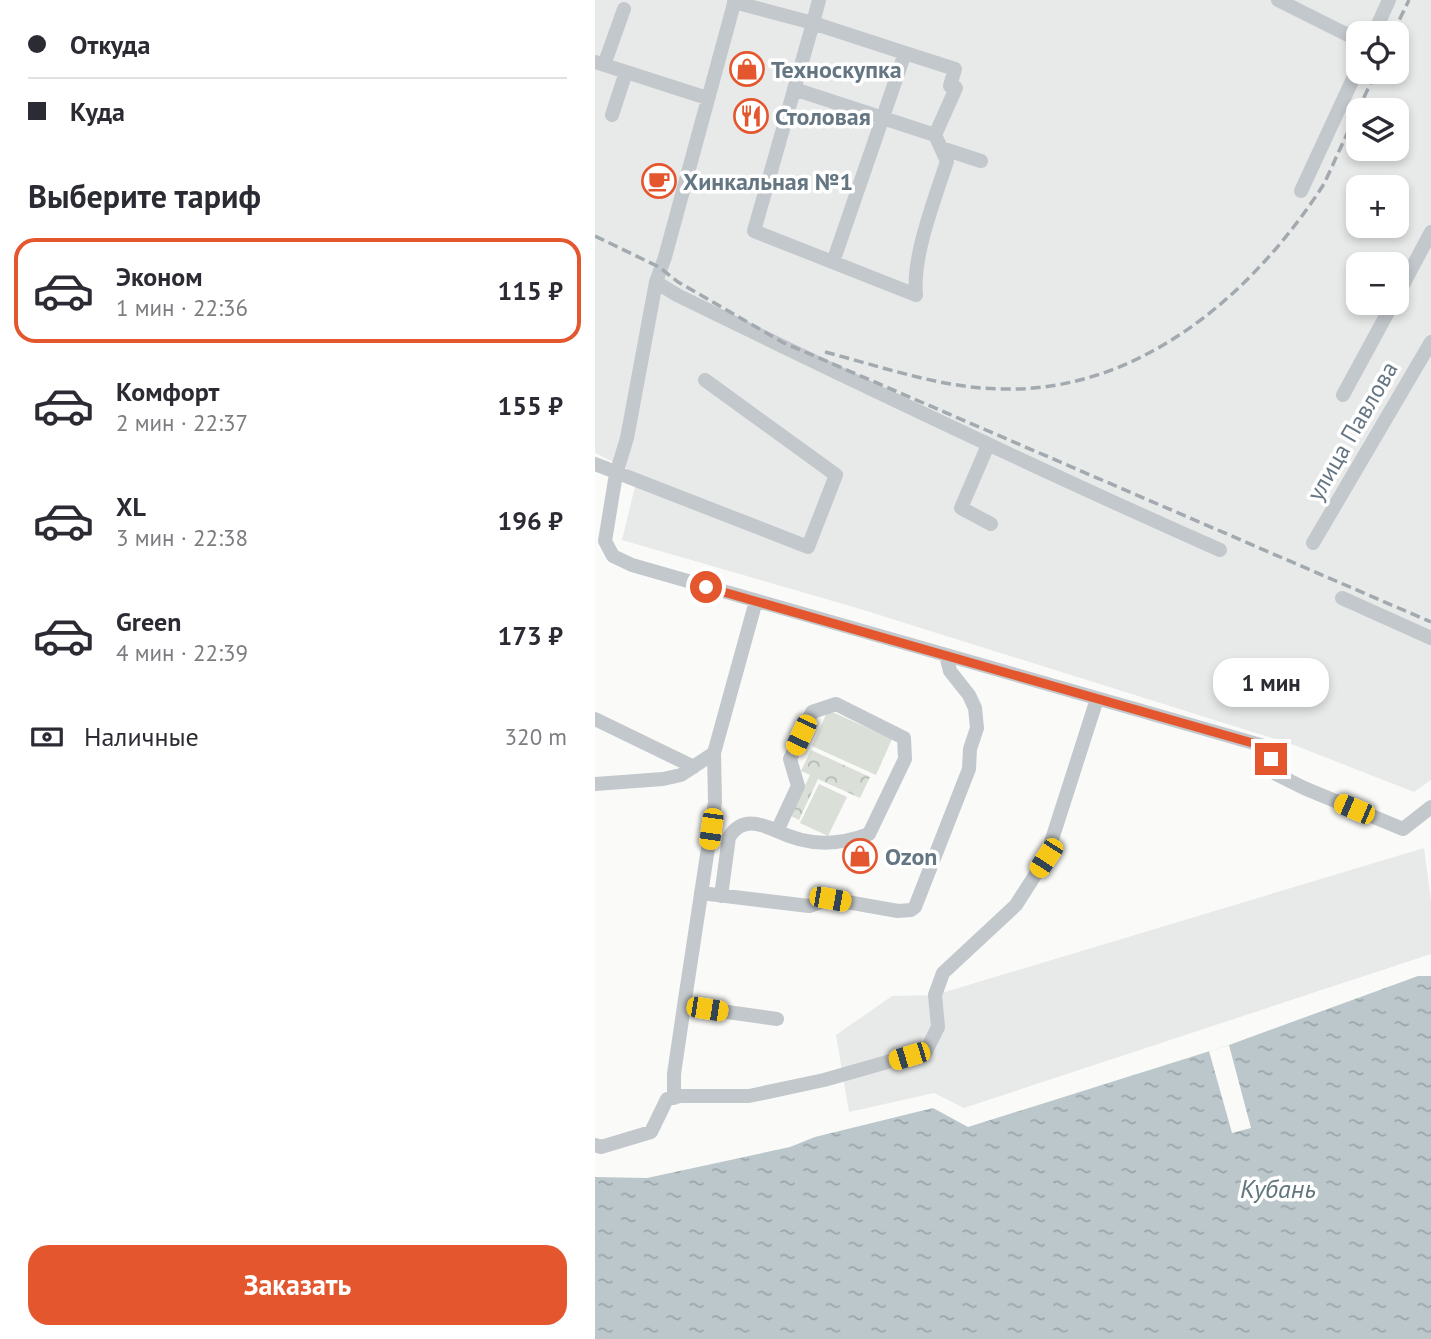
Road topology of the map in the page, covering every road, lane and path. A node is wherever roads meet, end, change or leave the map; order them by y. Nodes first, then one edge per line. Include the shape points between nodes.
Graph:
1 (819, 0) edge
2 (1278, 0) edge
3 (1389, 0) edge
4 (734, 1) edge
5 (624, 9) dead end
6 (1379, 21) edge
7 (813, 23) junction
8 (1346, 34) edge
9 (905, 53) junction
10 (600, 64) edge
11 (626, 72) junction
12 (1351, 84) edge
13 (794, 89) junction
14 (707, 98) junction
15 (612, 115) dead end
16 (883, 117) junction
17 (938, 141) junction
18 (981, 161) dead end
19 (1301, 191) dead end
20 (1431, 232) edge
21 (833, 262) junction
22 (1409, 273) edge
23 (656, 282) junction
24 (1386, 315) edge
25 (1431, 342) edge
26 (705, 380) dead end
27 (1343, 395) dead end
28 (988, 445) junction
29 (595, 464) edge
30 (617, 474) junction
31 (991, 524) dead end
32 (605, 541) junction
33 (1313, 543) dead end
34 (1220, 550) dead end
35 (595, 552) edge
36 (1342, 598) dead end
37 (756, 601) junction
38 (1431, 638) edge
39 (946, 655) junction
40 (1097, 699) junction
41 (595, 719) edge
42 (714, 753) junction
43 (694, 767) junction
44 (595, 784) edge
45 (1431, 807) edge
46 (777, 831) junction
47 (701, 893) junction
48 (721, 896) junction
49 (684, 1006) junction
50 (777, 1019) dead end
51 (674, 1098) junction
52 (595, 1145) edge

1 - 7 street
2 - 8 street
3 - 6 street
4 - 7 street
4 - 14 street
5 - 10 street
7 - 9 street
7 - 13 street
9 - 16 street
9 - 17 street via 955,69 950,86 956,88
10 - 11 street
11 - 14 street
11 - 15 street
12 - 19 street
13 - 16 street
13 - 21 street via 754,231
14 - 23 street
16 - 17 street
16 - 21 street
17 - 18 street
17 - 21 street via 947,161 923,236 914,275 916,295
20 - 22 street
23 - 28 street
23 - 30 street
24 - 27 street
25 - 33 street, улица Павлова
26 - 30 street via 836,475 807,547
28 - 31 street via 961,508
28 - 34 street
29 - 30 street
30 - 32 street
32 - 35 street
32 - 37 street via 613,556 632,565
36 - 38 street
37 - 39 street
37 - 42 street
39 - 40 street
39 - 48 street via 950,671 972,701 977,728 969,769 915,907 898,911 830,899 809,906
40 - 45 street via 1263,746 1276,774 1403,829
40 - 51 street via 1046,858 1016,905 943,973 935,995 938,1027 926,1051 749,1096
41 - 43 street
42 - 43 street
42 - 47 street via 717,830
43 - 44 street via 663,779
46 - 46 street via 820,844 869,834 905,759 904,738 836,704 812,712 791,755 797,786
46 - 48 street via 754,822 732,832
47 - 48 street
47 - 49 street
49 - 50 street
49 - 51 street
51 - 52 street via 667,1099 651,1132

